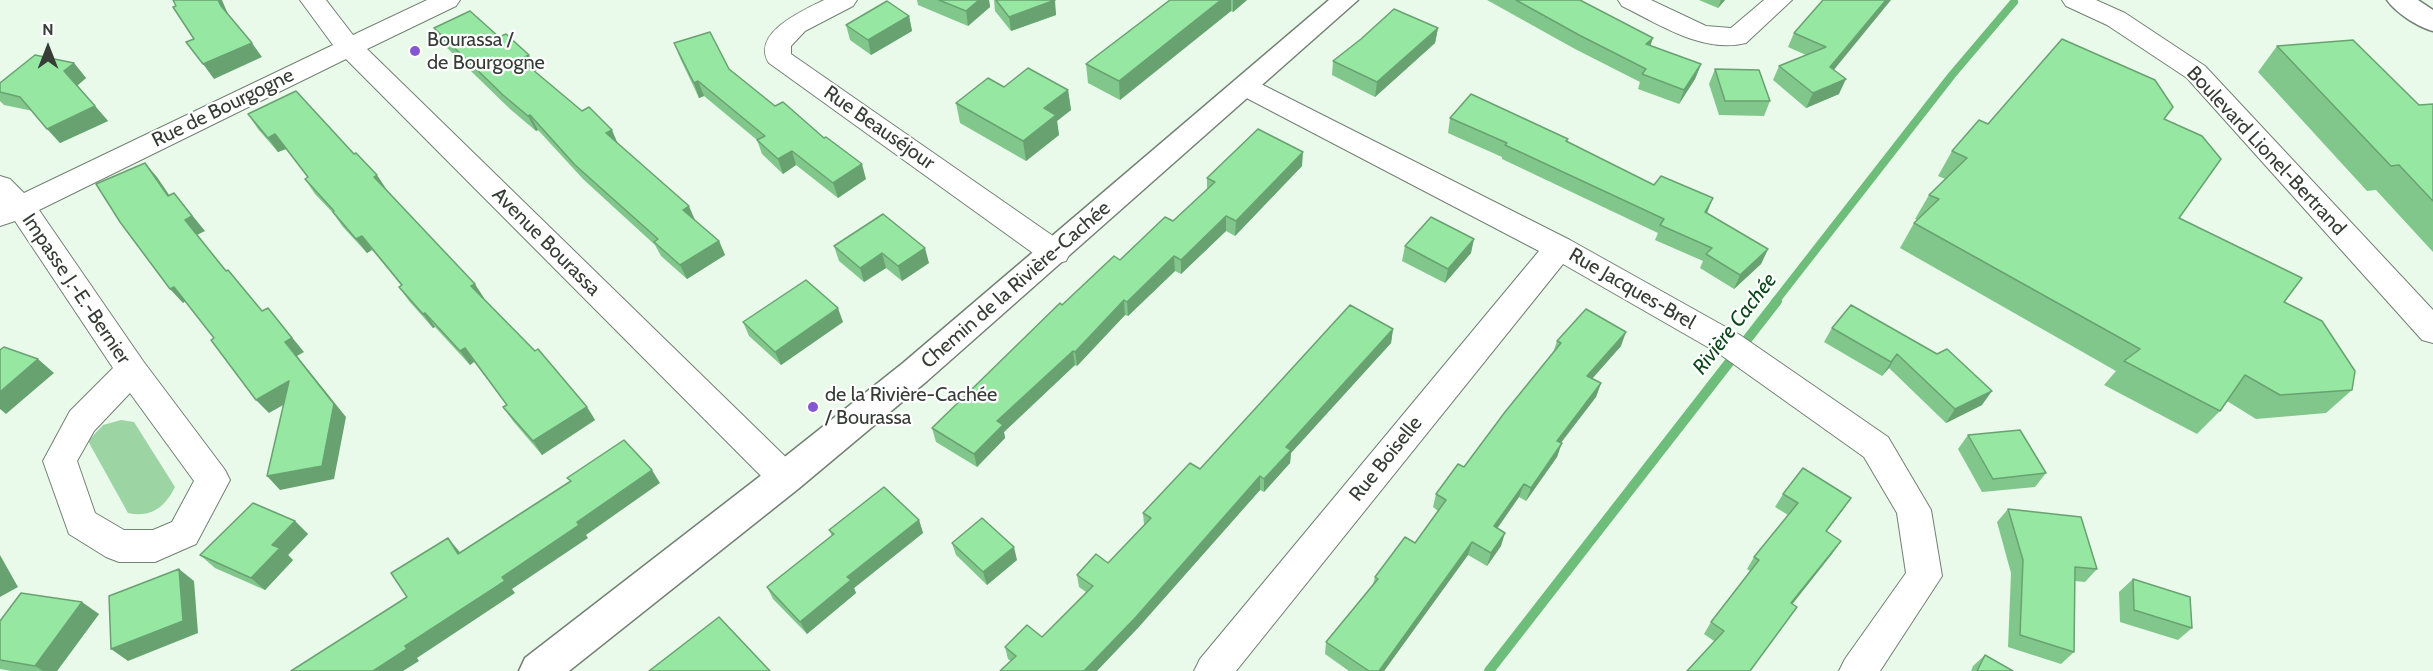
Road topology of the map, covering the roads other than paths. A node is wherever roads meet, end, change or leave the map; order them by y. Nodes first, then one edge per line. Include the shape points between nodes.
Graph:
1 (314, 0) edge
2 (447, 0) edge
3 (843, 0) edge
4 (1345, 0) edge
5 (1631, 0) edge
6 (1779, 0) edge
7 (2075, 0) edge
8 (2400, 0) edge
9 (2433, 22) edge
10 (349, 47) junction
11 (1244, 86) junction
12 (7, 203) edge
13 (1559, 248) junction
14 (1055, 253) junction
15 (2433, 332) edge
16 (132, 370) junction
17 (785, 478) junction
18 (538, 671) edge
19 (1213, 671) edge
20 (1858, 671) edge

1 - 10 street, Avenue Bourassa
2 - 10 street, Rue de Bourgogne
3 - 14 street, Rue Beauséjour via 796,25 778,44 778,57
4 - 11 main road, Chemin de la Rivière-Cachée
5 - 6 street via 1701,34 1737,37
7 - 15 street, Boulevard Lionel-Bertrand via 2116,19 2196,72
8 - 9 main road
10 - 12 street, Rue de Bourgogne
10 - 17 street, Avenue Bourassa
11 - 13 street, Rue Jacques-Brel
11 - 14 main road, Chemin de la Rivière-Cachée
12 - 16 street, Impasse J.-E.-Bernier
13 - 19 street, Rue Boiselle
13 - 20 street, Rue Jacques-Brel via 1742,354 1876,447 1914,510 1924,576
14 - 17 main road, Chemin de la Rivière-Cachée
16 - 16 street, Impasse J.-E.-Bernier via 82,421 60,461 81,523 119,546 155,546 184,532 213,480
17 - 18 main road, Chemin de la Rivière-Cachée

